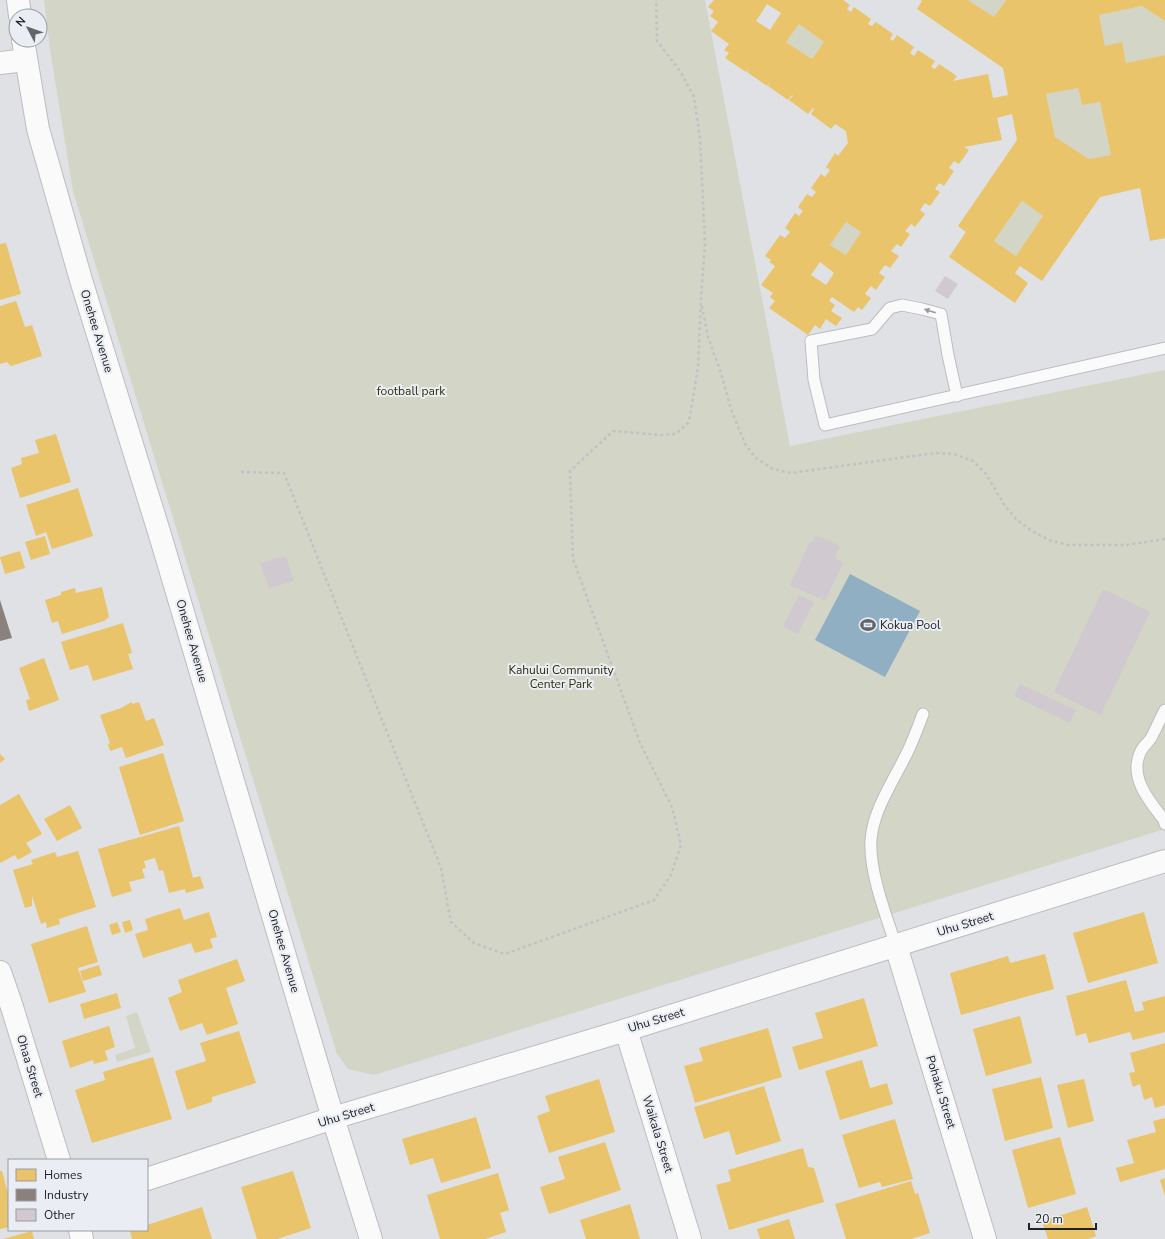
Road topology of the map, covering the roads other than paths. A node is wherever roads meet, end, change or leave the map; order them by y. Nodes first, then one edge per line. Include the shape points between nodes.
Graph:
1 (25, 50) edge
2 (0, 63) edge
3 (1165, 348) edge
4 (956, 396) junction
5 (1165, 710) edge
6 (924, 714) dead end
7 (1165, 824) edge
8 (1165, 861) edge
9 (896, 946) junction
10 (0, 972) edge
11 (626, 1030) junction
12 (333, 1118) junction
13 (59, 1159) edge
14 (148, 1179) edge
15 (370, 1239) edge
16 (690, 1239) edge
17 (985, 1239) edge

1 - 2 street
1 - 12 street, Onehee Avenue via 38,129 81,280 160,535
3 - 4 lane
4 -> 4 lane via 941,314 902,305 890,308 872,329 810,341 814,380 825,424
5 - 7 lane via 1140,753 1137,766 1140,784
6 - 9 lane via 881,805 871,840 875,878
8 - 9 street, Uhu Street
9 - 11 street, Uhu Street
9 - 17 street, Pohaku Street
10 - 13 street, Ohaa Street
11 - 12 street, Uhu Street
11 - 16 street, Waikala Street
12 - 14 street, Uhu Street
12 - 15 street, Onehee Avenue

